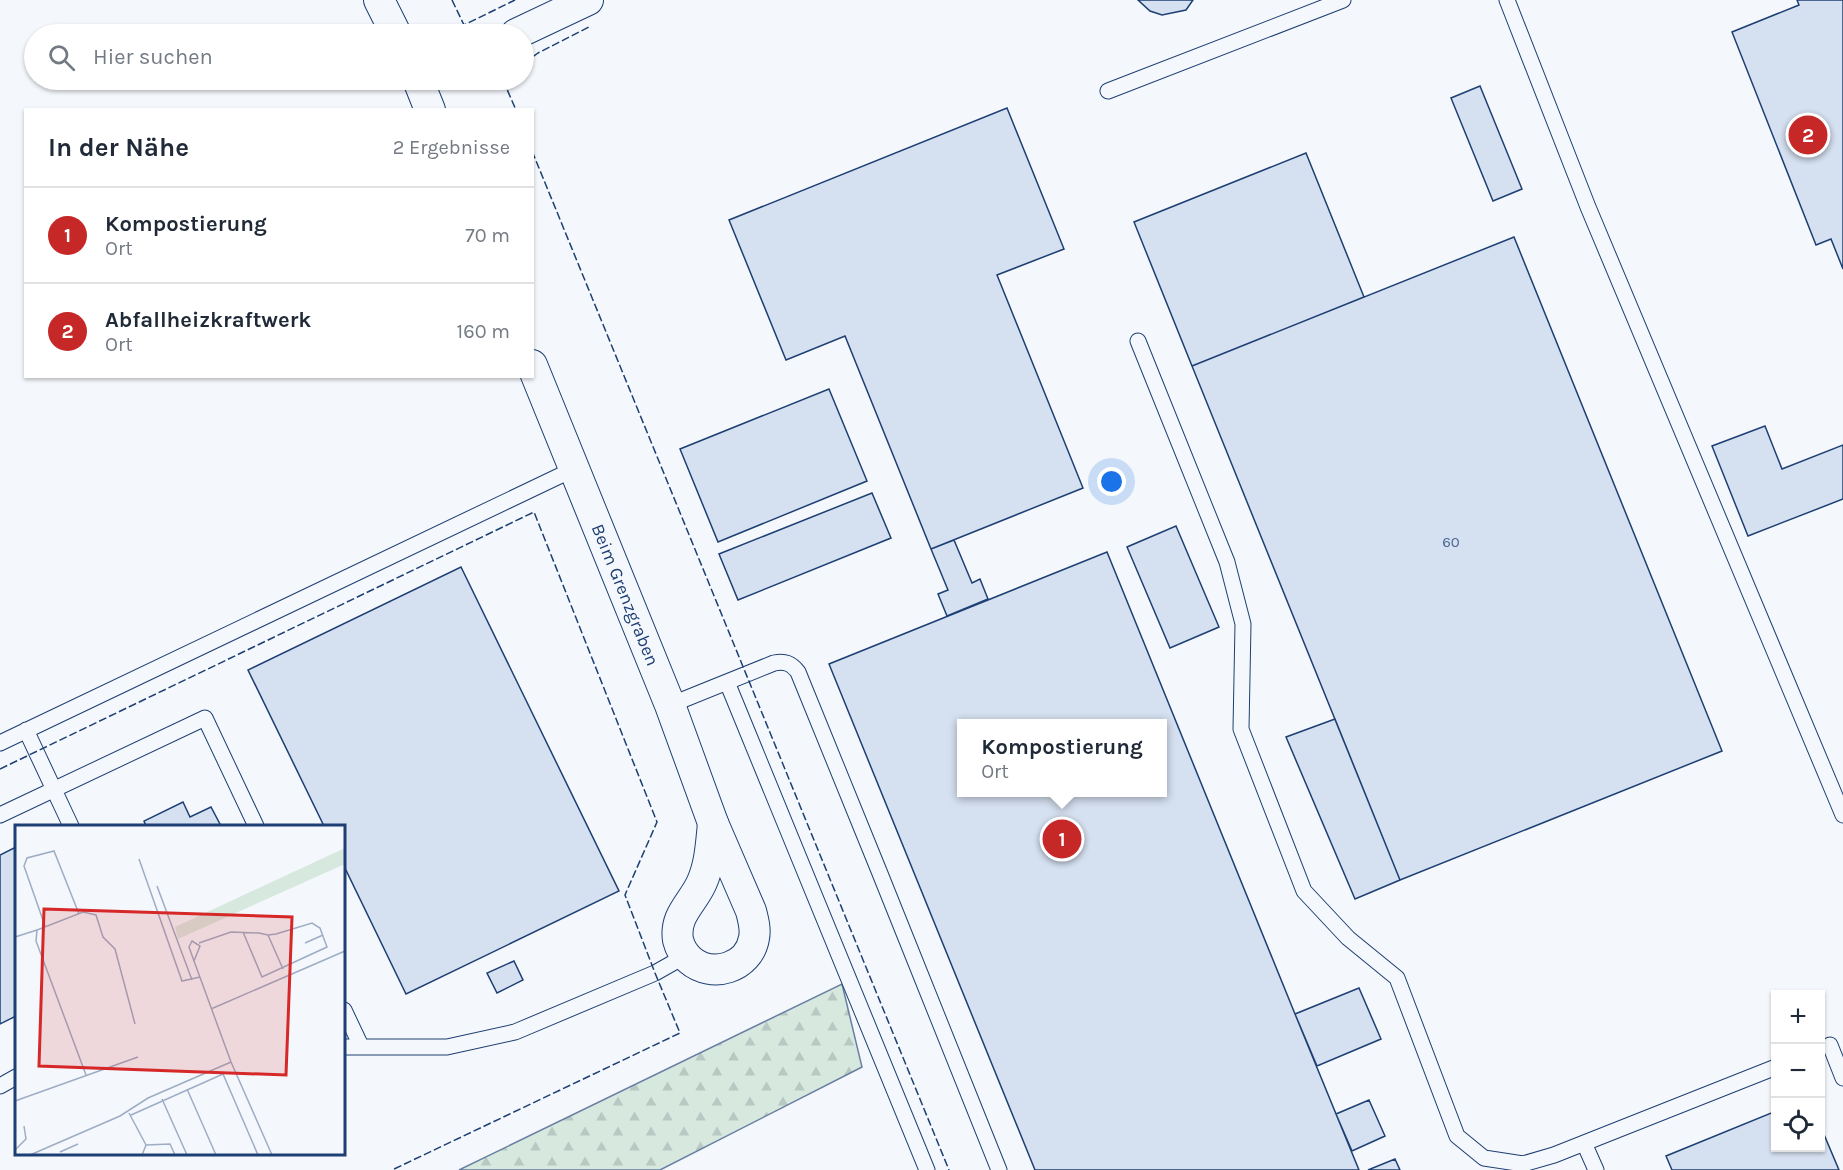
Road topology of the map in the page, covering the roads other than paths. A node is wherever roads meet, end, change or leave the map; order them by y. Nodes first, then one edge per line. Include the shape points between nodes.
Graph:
1 (379, 0) edge
2 (588, 0) edge
3 (1343, 0) edge
4 (1507, 0) edge
5 (391, 24) edge
6 (534, 26) edge
7 (423, 90) edge
8 (1108, 91) dead end
9 (429, 108) edge
10 (1138, 341) dead end
11 (534, 370) edge
12 (574, 469) junction
13 (727, 682) junction
14 (670, 705) junction
15 (26, 730) junction
16 (0, 743) edge
17 (54, 790) junction
18 (0, 815) edge
19 (1843, 815) edge
20 (713, 824) junction
21 (71, 825) edge
22 (256, 825) edge
23 (685, 956) junction
24 (345, 1012) edge
25 (1831, 1044) edge
26 (361, 1046) junction
27 (345, 1047) edge
28 (1771, 1068) edge
29 (15, 1078) edge
30 (1843, 1078) edge
31 (0, 1086) edge
32 (1584, 1143) junction
33 (927, 1170) edge
34 (999, 1170) edge
35 (1596, 1170) edge

1 - 5 street
2 - 6 street
3 - 8 lane
4 - 19 lane via 1588,207
7 - 9 street
10 - 32 lane via 1227,562 1243,624 1241,729 1304,891 1348,938 1396,978 1457,1136 1484,1158 1523,1164
11 - 12 street, Beim Grenzgraben
12 - 14 street, Beim Grenzgraben
12 - 15 lane
13 - 14 lane
13 - 33 lane
13 - 34 lane via 784,661 798,672
14 - 20 street, Beim Grenzgraben
15 - 16 lane
15 - 17 lane
17 - 18 lane
17 - 21 lane
17 - 22 lane via 205,718
20 - 23 street, Beim Grenzgraben via 709,860 701,883 679,919 678,939
20 - 23 street, Beim Grenzgraben via 751,911 754,937 743,959 720,970 707,969
23 - 26 lane via 655,974 515,1032 447,1047
24 - 26 lane
25 - 30 lane
26 - 27 lane
28 - 32 lane
29 - 31 lane
32 - 35 lane

